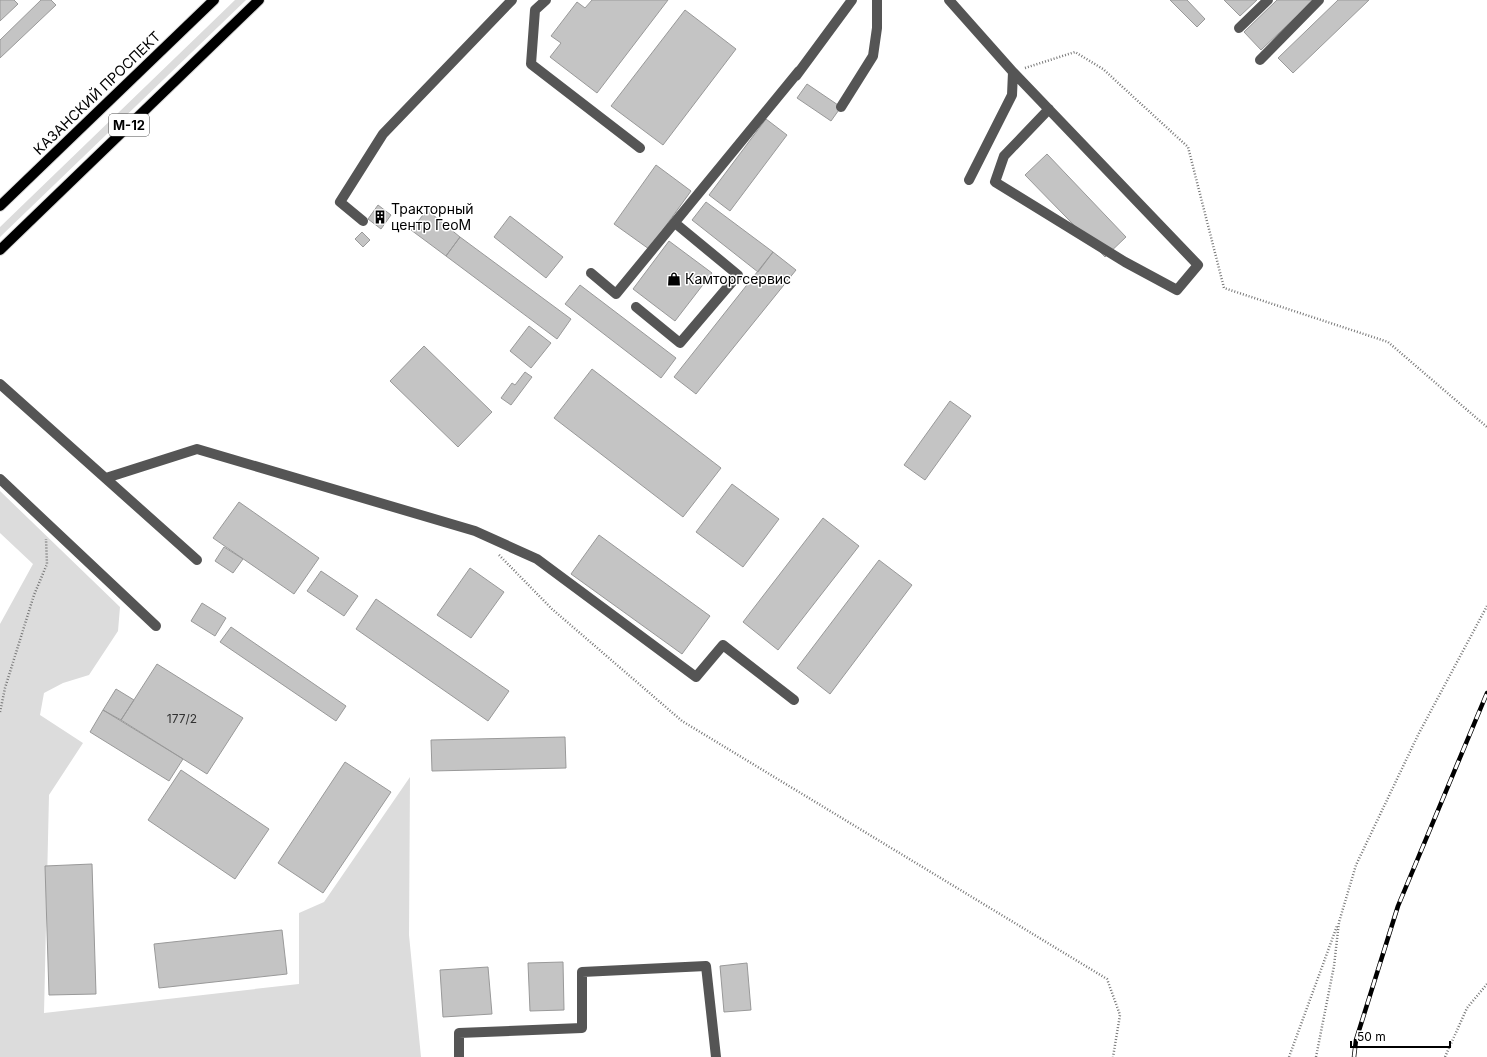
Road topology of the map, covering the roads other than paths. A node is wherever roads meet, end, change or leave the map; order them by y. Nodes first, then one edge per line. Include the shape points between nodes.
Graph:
1 (214, 0) edge
2 (259, 0) edge
3 (512, 0) edge
4 (546, 0) edge
5 (852, 0) edge
6 (877, 0) edge
7 (949, 0) edge
8 (1268, 0) edge
9 (1319, 0) edge
10 (1239, 28) dead end
11 (1260, 60) dead end
12 (1013, 72) junction
13 (841, 107) dead end
14 (1049, 109) junction
15 (640, 148) dead end
16 (969, 180) dead end
17 (0, 206) edge
18 (364, 221) dead end
19 (675, 223) junction
20 (0, 250) edge
21 (591, 273) dead end
22 (636, 307) dead end
23 (0, 384) edge
24 (106, 478) junction
25 (0, 479) edge
26 (198, 560) dead end
27 (156, 626) dead end
28 (794, 700) dead end
29 (459, 1057) edge
30 (716, 1057) edge

1 - 17 main road, КАЗАНСКИЙ ПРОСПЕКТ / М-12
2 - 20 main road, М-12
3 - 18 lane via 383,134 340,202
4 - 15 lane via 535,10 531,64
5 - 19 lane via 797,75
6 - 13 lane via 873,56
7 - 12 lane
8 - 10 lane
9 - 11 lane
12 - 14 lane
12 - 16 lane via 1012,95
14 - 14 lane via 1198,265 1177,290 1125,262 995,182 1004,156
19 - 21 lane via 616,294
19 - 22 lane via 738,275 680,343
23 - 24 lane
24 - 26 lane
24 - 28 lane via 197,449 475,531 537,559 696,677 723,644
25 - 27 lane
29 - 30 lane via 459,1034 582,1028 582,972 706,966

